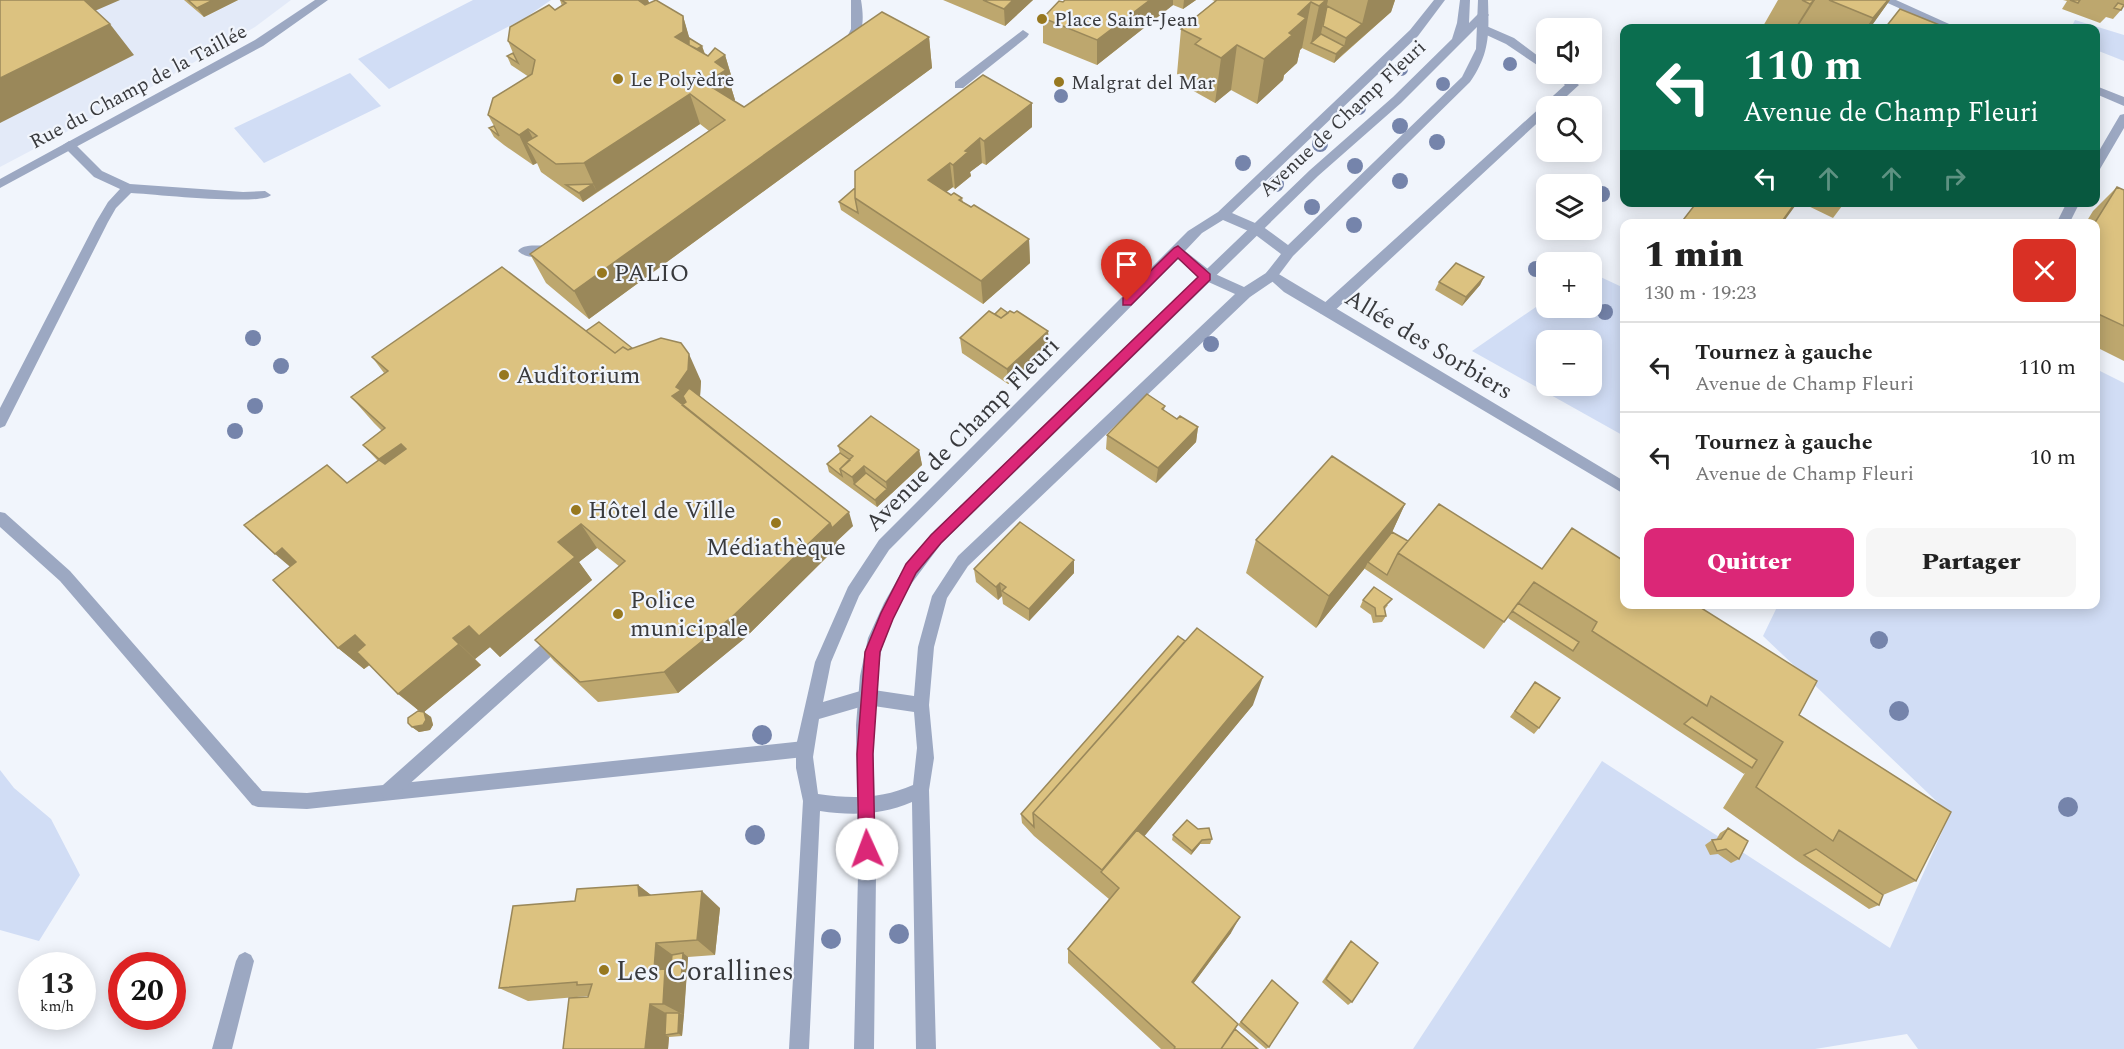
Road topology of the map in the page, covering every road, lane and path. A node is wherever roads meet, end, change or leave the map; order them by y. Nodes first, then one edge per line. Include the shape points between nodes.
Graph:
1 (323, 0) edge
2 (856, 0) edge
3 (1440, 0) edge
4 (1465, 0) edge
5 (1483, 0) edge
6 (1886, 0) edge
7 (1483, 15) junction
8 (1943, 24) edge
9 (1484, 29) junction
10 (1023, 34) dead end
11 (1455, 41) junction
12 (842, 51) edge
13 (1536, 60) edge
14 (1570, 84) edge
15 (959, 85) dead end
16 (2100, 92) edge
17 (1562, 96) edge
18 (2124, 102) edge
19 (2124, 118) edge
20 (1536, 119) edge
21 (69, 145) junction
22 (2100, 159) edge
23 (0, 184) edge
24 (128, 188) junction
25 (265, 195) dead end
26 (1222, 214) junction
27 (1259, 228) junction
28 (567, 240) edge
29 (524, 251) dead end
30 (1178, 251) junction
31 (1288, 253) junction
32 (1272, 275) junction
33 (1206, 277) junction
34 (1245, 293) junction
35 (1326, 310) junction
36 (0, 422) edge
37 (1620, 486) edge
38 (0, 518) edge
39 (569, 630) edge
40 (867, 697) junction
41 (921, 705) junction
42 (813, 713) junction
43 (804, 749) junction
44 (920, 790) junction
45 (389, 791) junction
46 (812, 801) junction
47 (865, 807) junction
48 (244, 961) dead end
49 (222, 1049) edge
50 (799, 1049) edge
51 (864, 1049) edge
52 (926, 1049) edge

1 - 21 street, Rue du Champ de la Taillée via 259,43
2 - 12 street via 857,33
3 - 26 street, Avenue de Champ Fleuri via 1414,33
4 - 11 street, Avenue de Champ Fleuri via 1463,23
5 - 7 street
6 - 8 street
7 - 9 street
7 - 11 street, Avenue de Champ Fleuri
9 - 13 street
9 - 31 street via 1485,41 1473,72 1456,92
10 - 15 street
11 - 27 street, Avenue de Champ Fleuri
14 - 17 street via 1573,86
16 - 18 street
19 - 22 street
20 - 35 street
21 - 23 street, Rue du Champ de la Taillée
21 - 24 street via 98,174
24 - 25 street
24 - 36 street via 102,222
26 - 27 street, Avenue de Champ Fleuri
26 - 30 street, Avenue de Champ Fleuri via 1206,222
27 - 31 street, Avenue de Champ Fleuri
27 - 33 street, Avenue de Champ Fleuri
28 - 29 street via 549,252
30 - 33 street
30 - 42 street, Avenue de Champ Fleuri via 884,545 853,592 823,662
31 - 32 street
32 - 34 street
32 - 35 street, Allée des Sorbiers
33 - 34 street
33 - 40 street, Avenue de Champ Fleuri via 936,539 911,568 872,652
34 - 41 street via 963,561 940,596 926,646
35 - 37 street, Allée des Sorbiers
38 - 45 street via 65,576 258,799 307,801
39 - 45 street
40 - 41 street
40 - 42 street
40 - 47 street, Avenue de Champ Fleuri
41 - 44 street via 927,765
42 - 43 street, Avenue de Champ Fleuri
43 - 45 street
43 - 46 street, Avenue de Champ Fleuri via 805,780
44 - 47 street via 895,802
44 - 52 street
46 - 47 street
46 - 50 street, Avenue de Champ Fleuri
47 - 51 street, Avenue de Champ Fleuri
48 - 49 street

